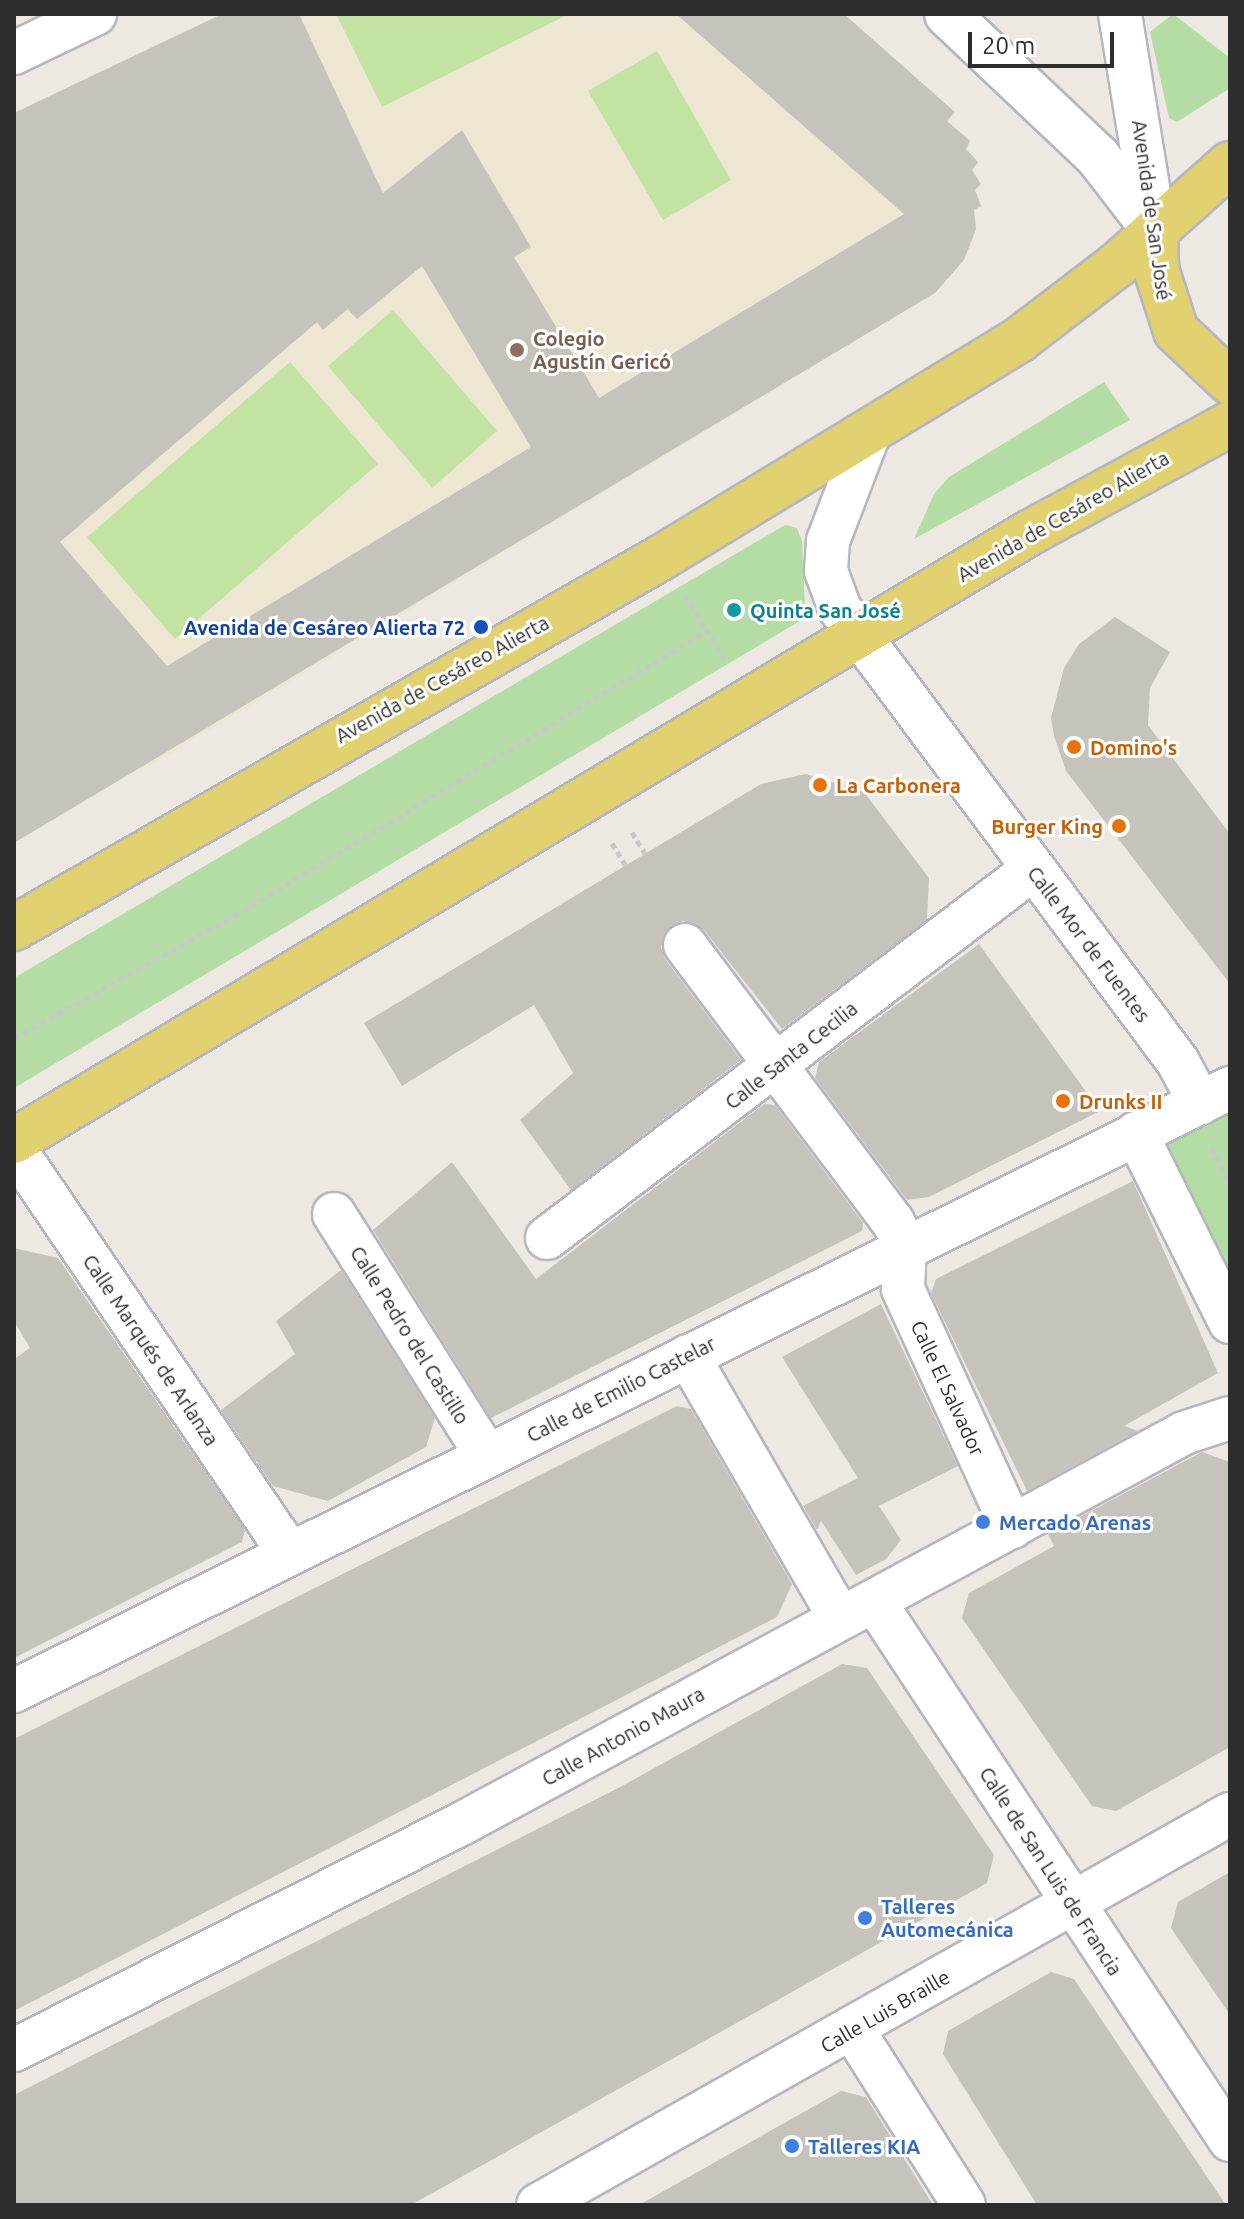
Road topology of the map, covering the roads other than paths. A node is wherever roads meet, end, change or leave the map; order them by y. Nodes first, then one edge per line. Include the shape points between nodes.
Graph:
1 (95, 14) edge
2 (947, 14) edge
3 (1120, 14) edge
4 (14, 53) edge
5 (1230, 164) edge
6 (1155, 231) junction
7 (1230, 382) edge
8 (1230, 424) edge
9 (870, 431) junction
10 (857, 637) junction
11 (1033, 869) junction
12 (14, 928) edge
13 (685, 945) dead end
14 (777, 1067) junction
15 (1215, 1095) edge
16 (1136, 1133) junction
17 (14, 1141) edge
18 (14, 1148) edge
19 (334, 1214) dead end
20 (547, 1238) dead end
21 (905, 1245) junction
22 (1230, 1322) edge
23 (688, 1356) junction
24 (1230, 1418) edge
25 (487, 1456) junction
26 (1012, 1527) junction
27 (289, 1552) junction
28 (857, 1610) junction
29 (14, 1691) edge
30 (1230, 1814) edge
31 (1071, 1903) junction
32 (853, 2030) junction
33 (14, 2050) edge
34 (1230, 2140) edge
35 (555, 2201) edge
36 (964, 2205) edge

1 - 4 street
2 - 6 main road via 1098,157
3 - 6 street, Avenida de San José
5 - 6 main road, Avenida de Cesáreo Alierta
6 - 7 main road, Avenida de San José via 1156,269 1176,331
6 - 9 main road, Avenida de Cesáreo Alierta via 1044,323
8 - 10 main road, Avenida de Cesáreo Alierta
9 - 10 street via 826,557 830,586
9 - 12 main road, Avenida de Cesáreo Alierta
10 - 11 street, Calle Mor de Fuentes
10 - 17 main road, Avenida de Cesáreo Alierta
11 - 14 street, Calle Santa Cecilia
11 - 15 street, Calle Mor de Fuentes via 1178,1062
13 - 14 street
14 - 20 street, Calle Santa Cecilia
14 - 21 street
15 - 16 street, Calle de Emilio Castelar
16 - 21 street, Calle de Emilio Castelar
16 - 22 street
18 - 27 street, Calle Marqués de Arlanza
19 - 25 street, Calle Pedro del Castillo
21 - 23 street, Calle de Emilio Castelar
21 - 26 street, Calle El Salvador via 903,1289
23 - 25 street, Calle de Emilio Castelar
23 - 28 street, Calle de San Luis de Francia
24 - 26 street, Calle Antonio Maura via 1184,1433
25 - 27 street, Calle de Emilio Castelar
26 - 28 street, Calle Antonio Maura
27 - 29 street, Calle de Emilio Castelar
28 - 31 street, Calle de San Luis de Francia
28 - 33 street, Calle Antonio Maura via 461,1824
30 - 31 street, Calle Luis Braille
31 - 32 street, Calle Luis Braille
31 - 34 street, Calle de San Luis de Francia
32 - 35 street, Calle Luis Braille
32 - 36 street

